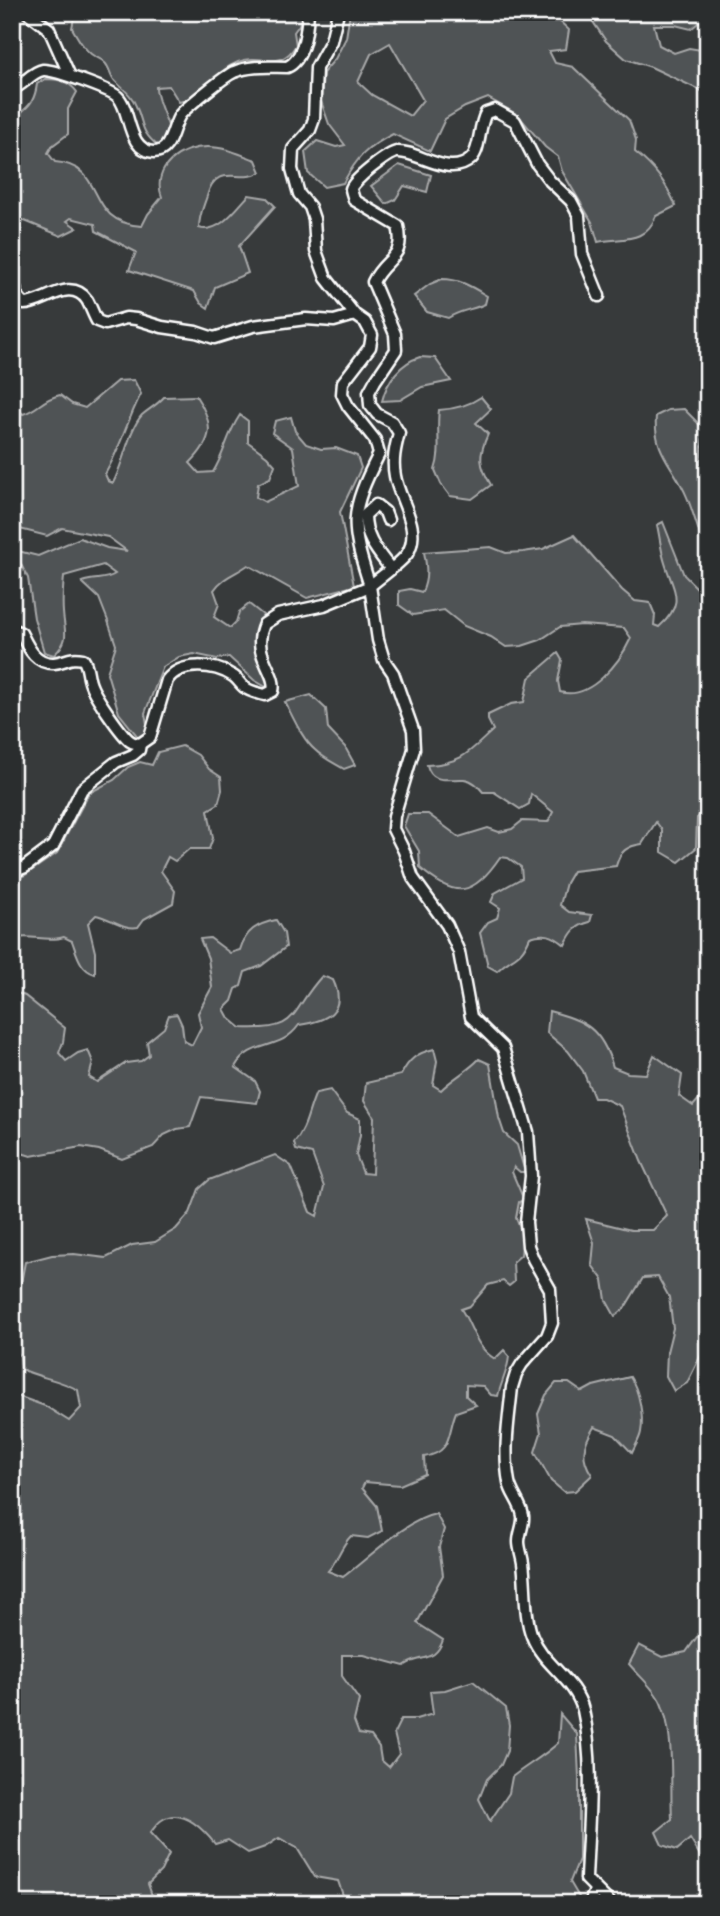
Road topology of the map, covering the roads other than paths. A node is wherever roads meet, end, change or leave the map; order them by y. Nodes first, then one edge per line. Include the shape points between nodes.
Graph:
1 (27, 12) edge
2 (309, 12) edge
3 (338, 12) edge
4 (69, 74) junction
5 (12, 89) edge
6 (12, 278) edge
7 (599, 296) dead end
8 (355, 316) junction
9 (388, 520) dead end
10 (390, 568) junction
11 (370, 586) junction
12 (12, 629) edge
13 (140, 744) junction
14 (12, 872) edge
15 (595, 1890) junction
16 (590, 1904) edge
17 (611, 1904) edge

1 - 4 street via 49,29
2 - 4 street via 302,49 292,65 247,67 228,75 181,113 168,144 157,152 134,138 116,94
3 - 8 street via 331,41 316,68 314,119 293,149 292,169 299,194 314,219 316,251 326,278
4 - 5 street via 43,71
6 - 8 street via 24,304 67,290 80,293 97,321 105,324 136,318 214,338 253,326
7 - 10 street via 582,254 579,216 537,164 515,121 503,113 486,113 470,160 458,165 435,164 398,152 354,182 354,200 398,226 402,241 373,282 395,334 396,350 369,392 370,405 392,422 398,433 395,477 412,524 406,555
8 - 11 street via 372,335 370,347 343,382 342,394 375,440 379,454 362,487 354,517 356,543
9 - 10 street via 376,505 365,515 368,537
10 - 11 street
11 - 13 street via 324,605 278,615 264,624 260,646 274,686 265,695 247,690 234,676 204,667 181,668 171,674 150,737
11 - 15 street via 381,650 413,730 414,749 393,830 413,878 447,925 459,952 471,1017 503,1048 528,1132 528,1246 550,1289 552,1323 516,1374 506,1463 509,1486 523,1516 519,1541 532,1637 571,1684 582,1705 587,1730 586,1879
12 - 13 street via 21,633 30,653 39,659 52,663 83,659 100,701 126,737
13 - 14 street via 133,755 116,762 82,789 53,846
15 - 16 street
15 - 17 street

